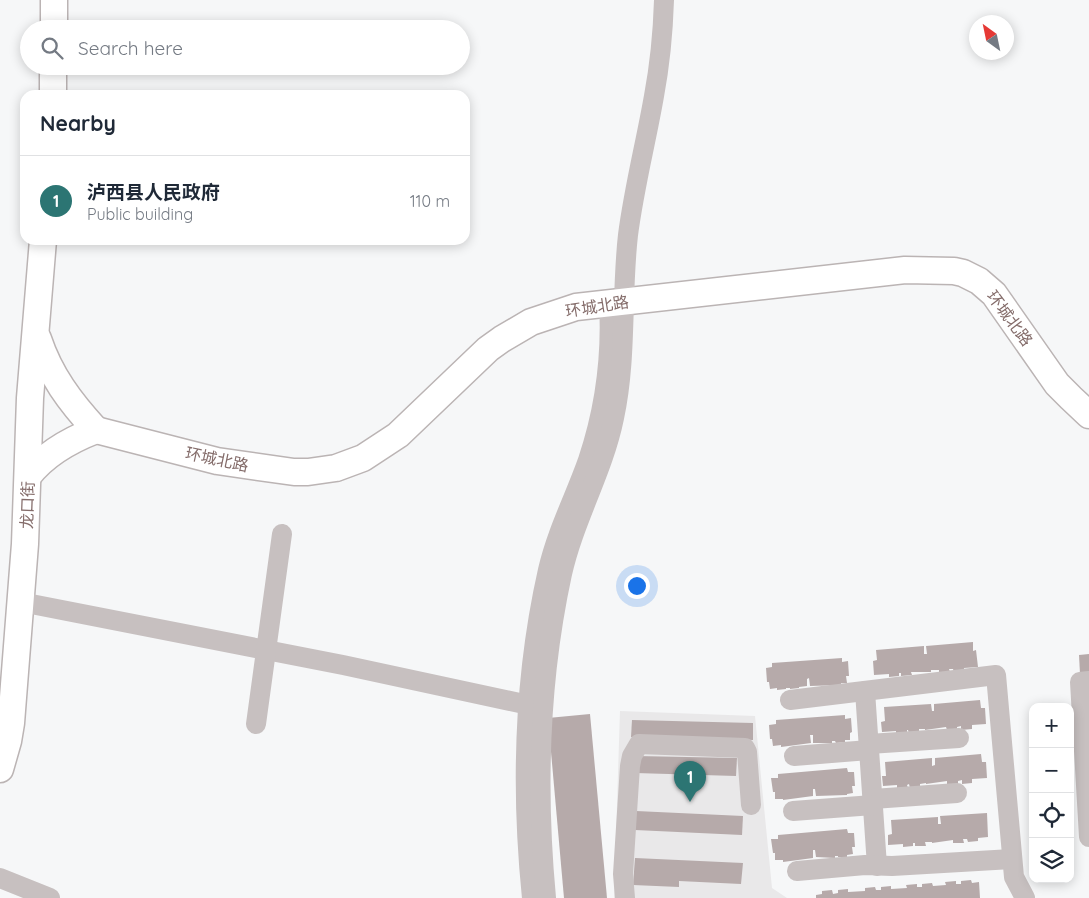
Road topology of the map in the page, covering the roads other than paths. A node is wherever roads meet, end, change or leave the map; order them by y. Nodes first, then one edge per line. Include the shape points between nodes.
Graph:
1 (54, 0) edge
2 (664, 0) edge
3 (54, 20) edge
4 (53, 75) edge
5 (53, 90) edge
6 (43, 245) edge
7 (616, 302) junction
8 (36, 335) junction
9 (1089, 414) edge
10 (96, 430) junction
11 (28, 476) junction
12 (282, 534) dead end
13 (21, 602) junction
14 (266, 650) junction
15 (1089, 681) edge
16 (865, 691) junction
17 (790, 700) dead end
18 (529, 706) junction
19 (256, 724) dead end
20 (959, 738) dead end
21 (1086, 740) edge
22 (869, 747) junction
23 (794, 756) dead end
24 (0, 769) edge
25 (957, 793) dead end
26 (1088, 796) edge
27 (873, 802) junction
28 (751, 805) dead end
29 (794, 811) dead end
30 (1089, 837) edge
31 (1012, 859) junction
32 (877, 866) junction
33 (797, 871) dead end
34 (0, 878) edge
35 (50, 898) edge
36 (532, 898) edge
37 (546, 898) edge
38 (626, 898) edge
39 (1025, 898) edge

1 - 3 main road
2 - 7 street via 662,47
4 - 5 main road
6 - 8 main road, 龙口街
7 - 9 main road, 环城北路 via 906,270 963,273 994,294 1058,384
7 - 10 main road, 环城北路 via 560,311 516,330 488,349 398,436 363,458 336,468 294,472 217,461
7 - 18 street via 601,409 588,458 562,523 548,571
7 - 37 street via 622,367 614,421 568,551 548,662 540,794
8 - 10 main road via 55,378 72,404
8 - 11 main road, 龙口街
10 - 11 main road via 58,448
11 - 13 main road, 龙口街
12 - 14 street
13 - 14 street
13 - 24 main road, 龙口街 via 11,723
14 - 18 street
14 - 19 street
15 - 21 street via 1080,682
16 - 17 street
16 - 22 street
16 - 31 street via 996,675
18 - 36 street via 526,794
20 - 22 street
21 - 26 street
22 - 23 street
22 - 27 street
25 - 27 street
26 - 30 street
27 - 29 street
27 - 32 street
28 - 38 street via 745,748 638,744 630,766 623,874
31 - 32 street
31 - 39 street via 1014,877
32 - 33 street
34 - 35 street

